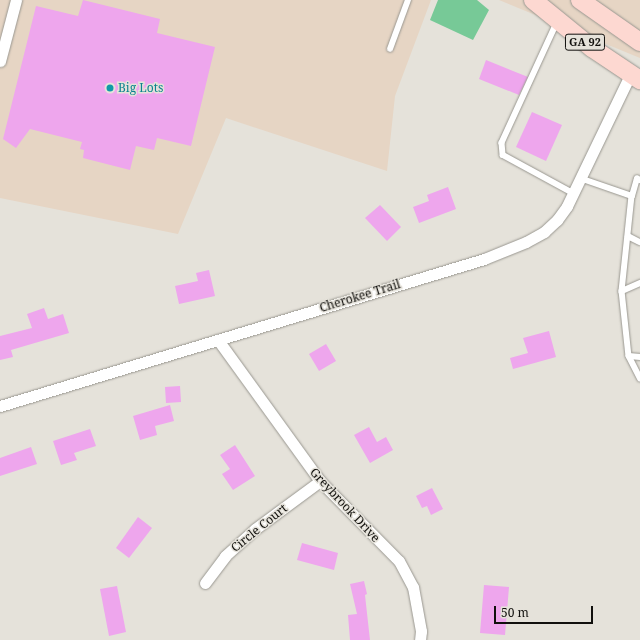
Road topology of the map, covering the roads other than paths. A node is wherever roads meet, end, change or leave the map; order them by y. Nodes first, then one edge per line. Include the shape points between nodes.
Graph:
1 (16, 0) edge
2 (408, 0) edge
3 (533, 0) edge
4 (580, 0) edge
5 (558, 22) junction
6 (640, 42) edge
7 (390, 48) dead end
8 (0, 61) edge
9 (635, 77) edge
10 (580, 178) junction
11 (640, 180) edge
12 (573, 193) junction
13 (632, 196) junction
14 (628, 236) junction
15 (640, 242) edge
16 (640, 284) edge
17 (622, 291) junction
18 (218, 340) junction
19 (629, 356) junction
20 (640, 357) edge
21 (640, 378) edge
22 (0, 406) edge
23 (320, 481) junction
24 (205, 583) dead end
25 (420, 640) edge

1 - 8 street
2 - 7 lane
3 - 5 main road, GA 92
4 - 6 main road, GA 92
5 - 9 main road, GA 92
5 - 12 lane via 502,143 503,155
9 - 10 street, Cherokee Trail
10 - 12 street, Cherokee Trail
10 - 13 lane
11 - 13 lane via 637,179
12 - 18 street, Cherokee Trail via 557,220 544,232 506,251
13 - 14 lane
14 - 15 lane
14 - 17 lane
16 - 17 lane
17 - 19 lane
18 - 22 street, Cherokee Trail
18 - 23 street, Greybrook Drive
19 - 20 lane
19 - 21 lane
23 - 24 street, Circle Court via 255,529 225,556
23 - 25 street, Greybrook Drive via 399,561 413,588 421,631

